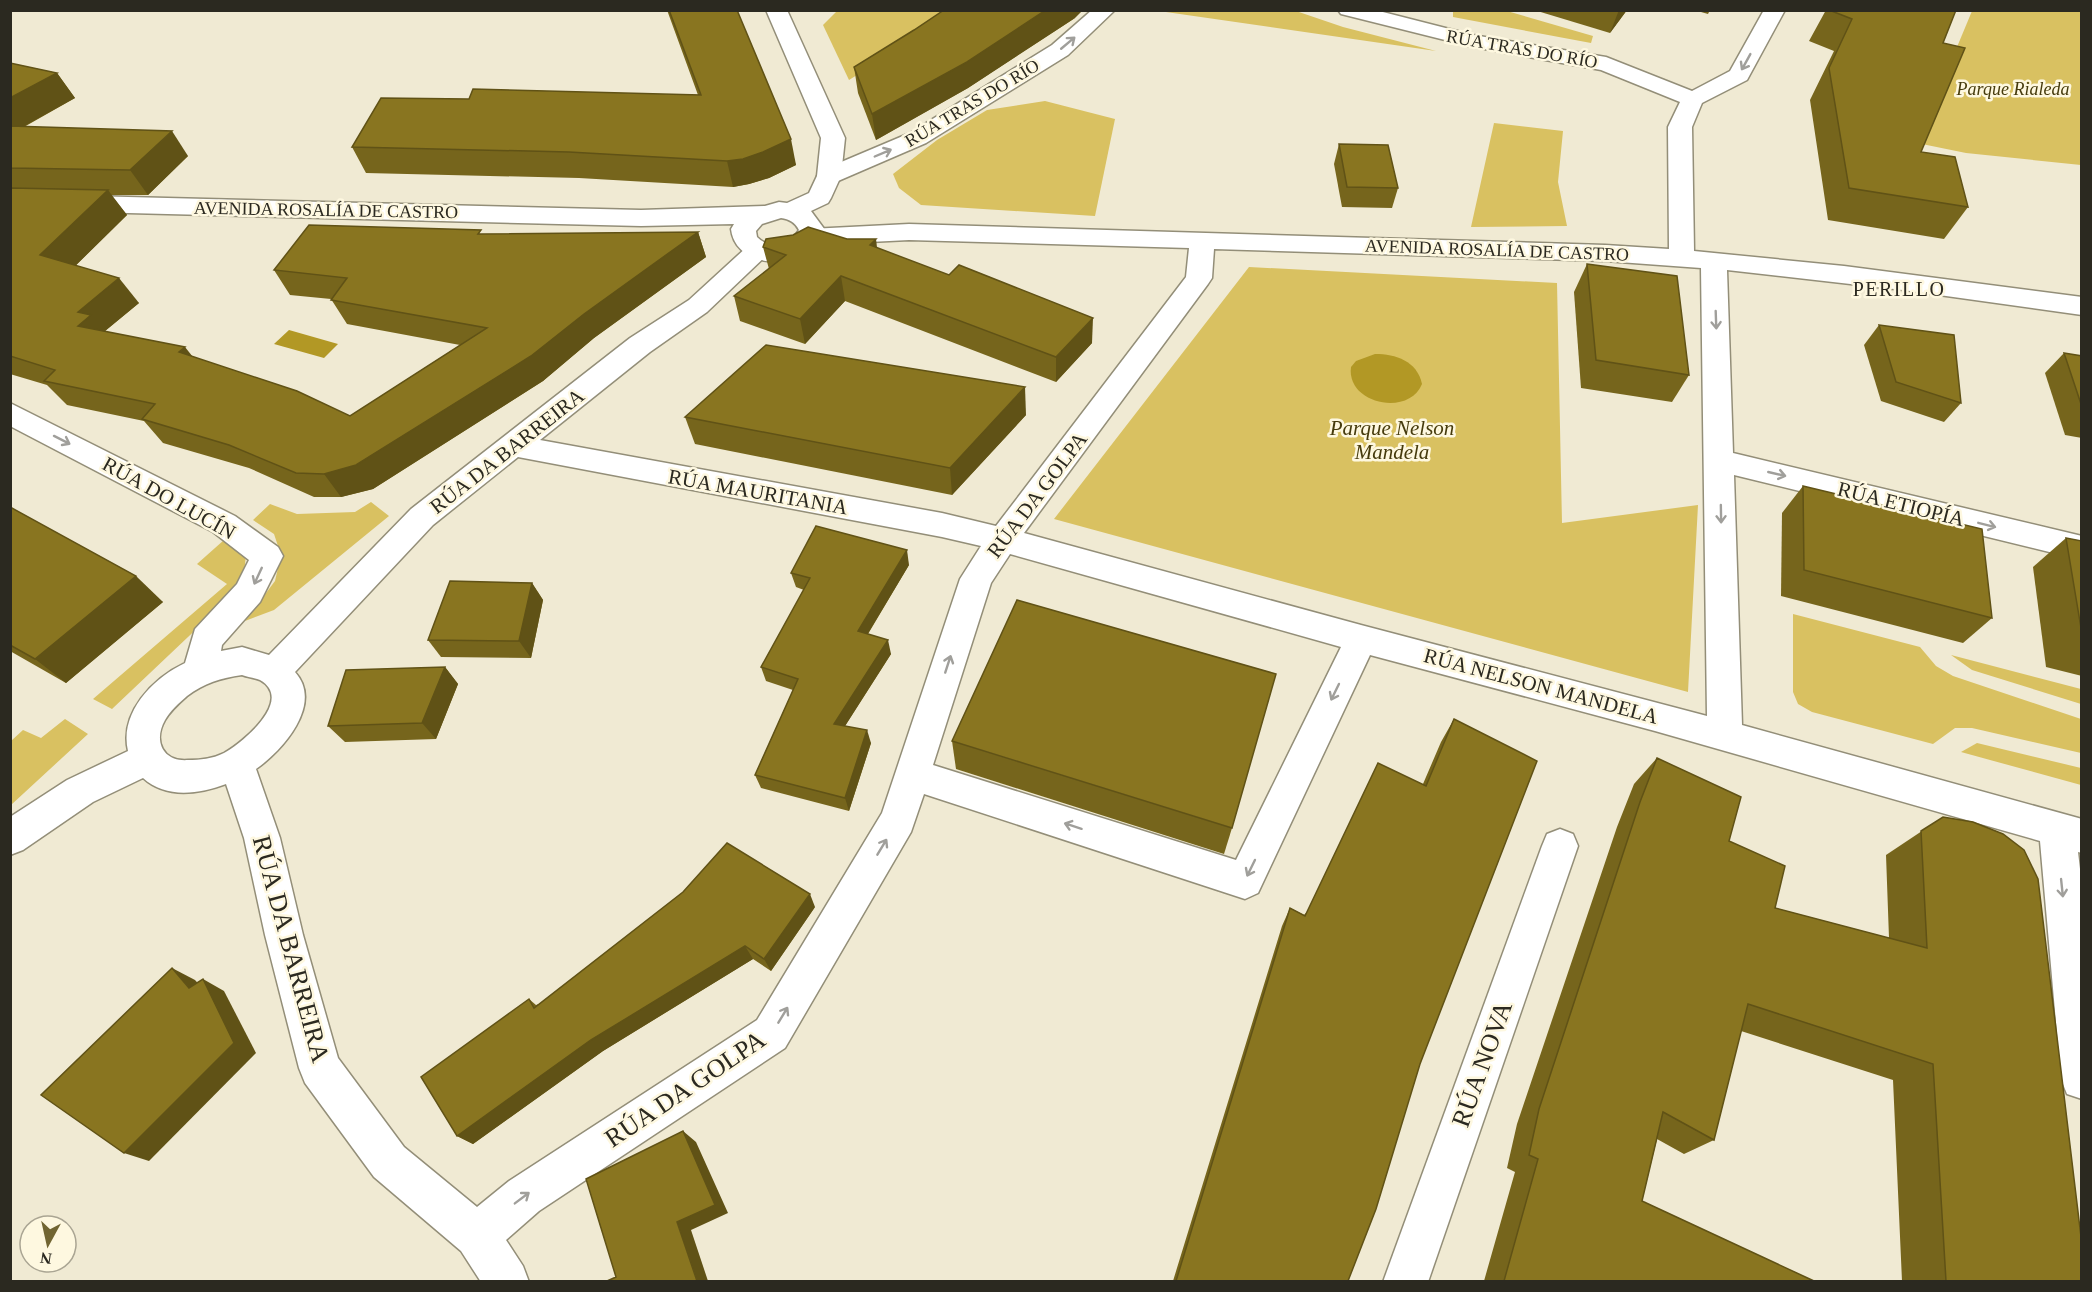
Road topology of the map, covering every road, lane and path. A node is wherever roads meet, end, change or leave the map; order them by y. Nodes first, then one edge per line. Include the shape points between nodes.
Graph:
1 (776, 10) edge
2 (1105, 10) edge
3 (1348, 10) edge
4 (1775, 10) edge
5 (1693, 99) junction
6 (829, 177) junction
7 (10, 202) edge
8 (764, 214) junction
9 (641, 218) junction
10 (803, 223) junction
11 (1202, 240) junction
12 (749, 242) junction
13 (1682, 258) junction
14 (1714, 261) junction
15 (2082, 306) edge
16 (10, 413) edge
17 (515, 446) junction
18 (1720, 461) junction
19 (1001, 539) junction
20 (2082, 548) edge
21 (1361, 639) junction
22 (200, 671) junction
23 (275, 671) junction
24 (1725, 735) junction
25 (147, 759) junction
26 (237, 765) junction
27 (912, 774) junction
28 (2069, 833) edge
29 (10, 838) edge
30 (1560, 846) dead end
31 (2082, 1079) edge
32 (477, 1235) junction
33 (507, 1281) edge
34 (1405, 1281) edge

1 - 6 street via 833,138
6 -> 2 street, RÚA TRAS DO RÍO via 918,138 1060,50
3 - 5 street, RÚA TRAS DO RÍO via 1473,41 1606,64
4 -> 5 street via 1739,75
5 - 13 street via 1680,127
6 - 10 street
7 - 9 street, AVENIDA ROSALÍA DE CASTRO
8 - 9 street, AVENIDA ROSALÍA DE CASTRO
8 - 10 street via 779,210
8 - 12 street via 754,218
9 - 12 street, AVENIDA ROSALÍA DE CASTRO via 710,225
10 - 11 street, AVENIDA ROSALÍA DE CASTRO via 909,232
10 - 12 street via 792,250 780,254
11 - 13 street, AVENIDA ROSALÍA DE CASTRO
11 - 19 street, RÚA DA GOLPA via 1199,278
12 - 17 street, RÚA DA BARREIRA via 698,306 640,345
13 - 14 street, AVENIDA ROSALÍA DE CASTRO
14 - 15 street, AVENIDA ROSALÍA DE CASTRO via 1901,280
14 -> 18 street
16 -> 22 street, RÚA DO LUCÍN via 224,524 267,556 249,593 207,639
17 - 19 street, RÚA MAURITANIA
17 - 23 street, RÚA DA BARREIRA via 422,517
18 -> 20 street, RÚA ETIOPÍA
18 -> 24 street
19 - 21 street, RÚA NELSON MANDELA
27 -> 19 street, RÚA DA GOLPA via 976,579
21 - 24 street, RÚA NELSON MANDELA
21 -> 27 street via 1245,881
22 - 23 street via 242,662
22 - 25 street via 170,691 146,722 142,742
23 - 26 street via 285,683 288,699 284,716 274,734
24 - 28 street, RÚA NELSON MANDELA
25 - 26 street via 158,770 174,777 195,778
25 - 29 street via 80,791
26 - 32 street, RÚA DA BARREIRA via 262,838 320,1068 389,1162
32 -> 27 street, RÚA DA GOLPA via 524,1196 771,1034 898,820
28 -> 31 street
30 - 34 street, RÚA NOVA
32 - 33 street, RÚA DA BARREIRA

